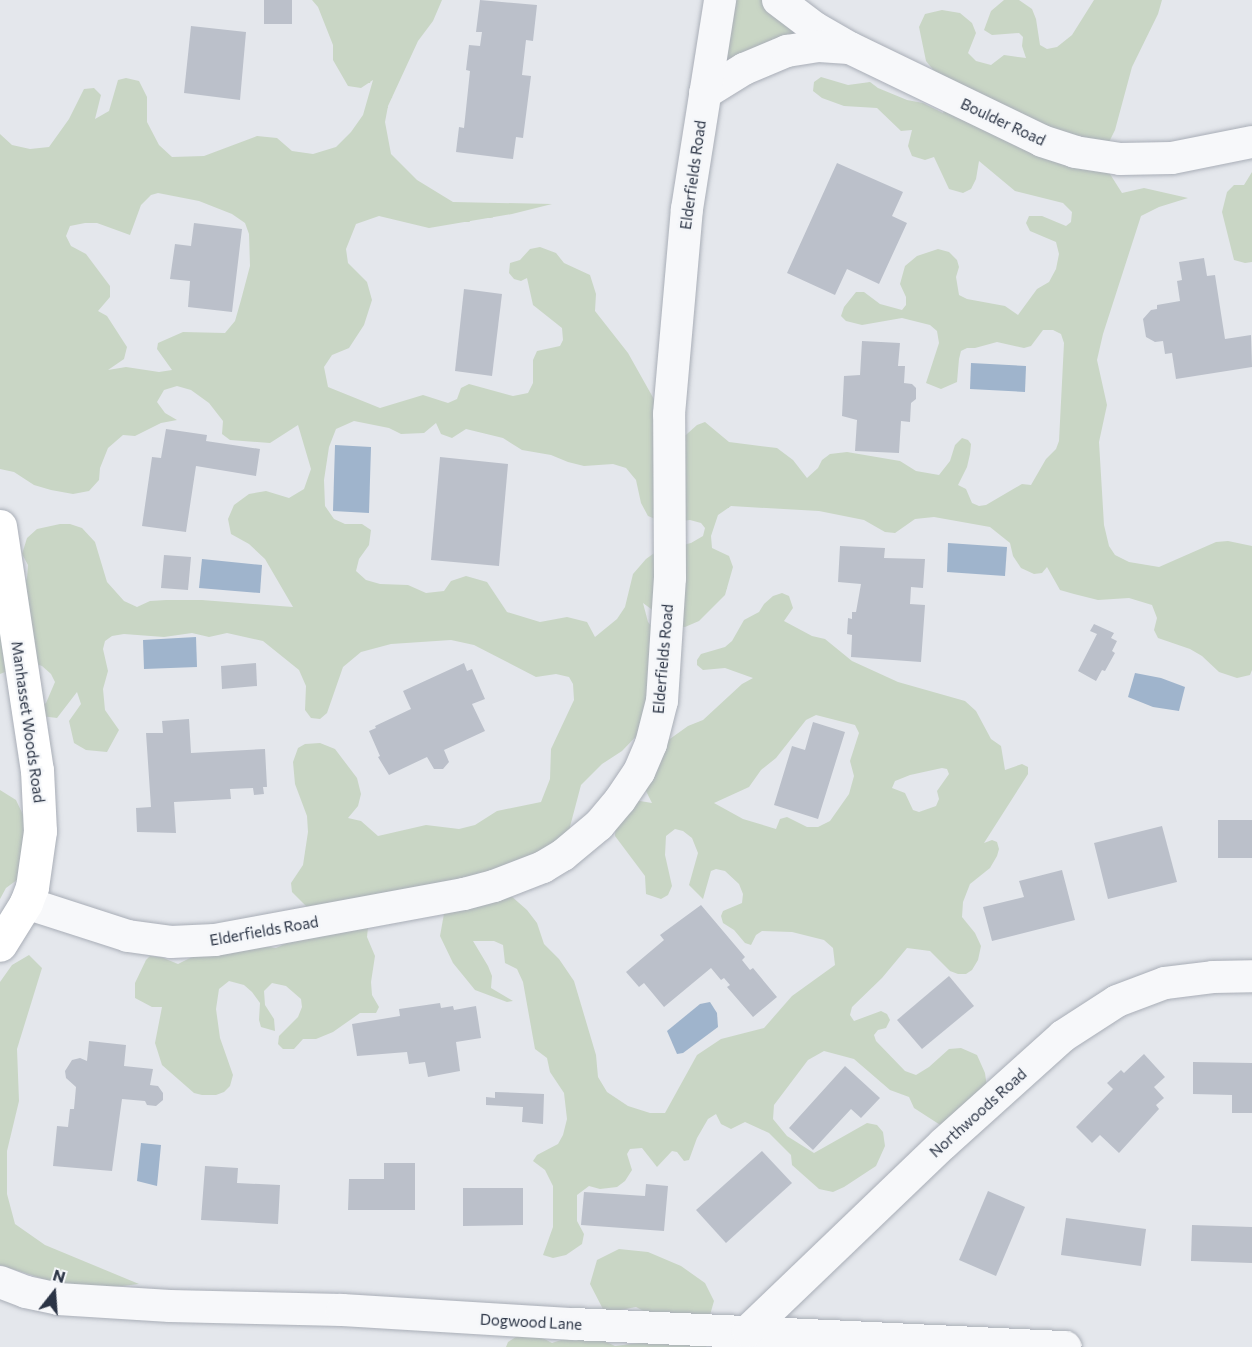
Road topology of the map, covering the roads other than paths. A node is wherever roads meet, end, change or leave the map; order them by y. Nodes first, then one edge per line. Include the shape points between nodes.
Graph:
1 (720, 0) edge
2 (778, 0) edge
3 (850, 48) junction
4 (705, 93) junction
5 (1252, 142) edge
6 (0, 526) edge
7 (26, 903) junction
8 (0, 945) edge
9 (1252, 976) edge
10 (0, 1282) edge
11 (748, 1331) junction
12 (1065, 1347) edge

1 - 4 street, Elderfields Road
2 - 3 street, Boulder Road
3 - 4 street via 819,46 787,51 744,69
3 - 5 street, Boulder Road via 1042,141 1075,152 1120,159 1172,158
4 - 7 street, Elderfields Road via 687,209 669,414 670,578 662,701 639,772 599,825 543,867 494,886 215,940 171,942 129,936
6 - 7 street, Manhasset Woods Road via 40,798 38,859
7 - 8 street, Manhasset Woods Road
9 - 11 street, Northwoods Road via 1165,983 1117,1001 1063,1036 943,1144
10 - 11 street, Dogwood Lane via 42,1296 102,1302
11 - 12 street, Dogwood Lane

